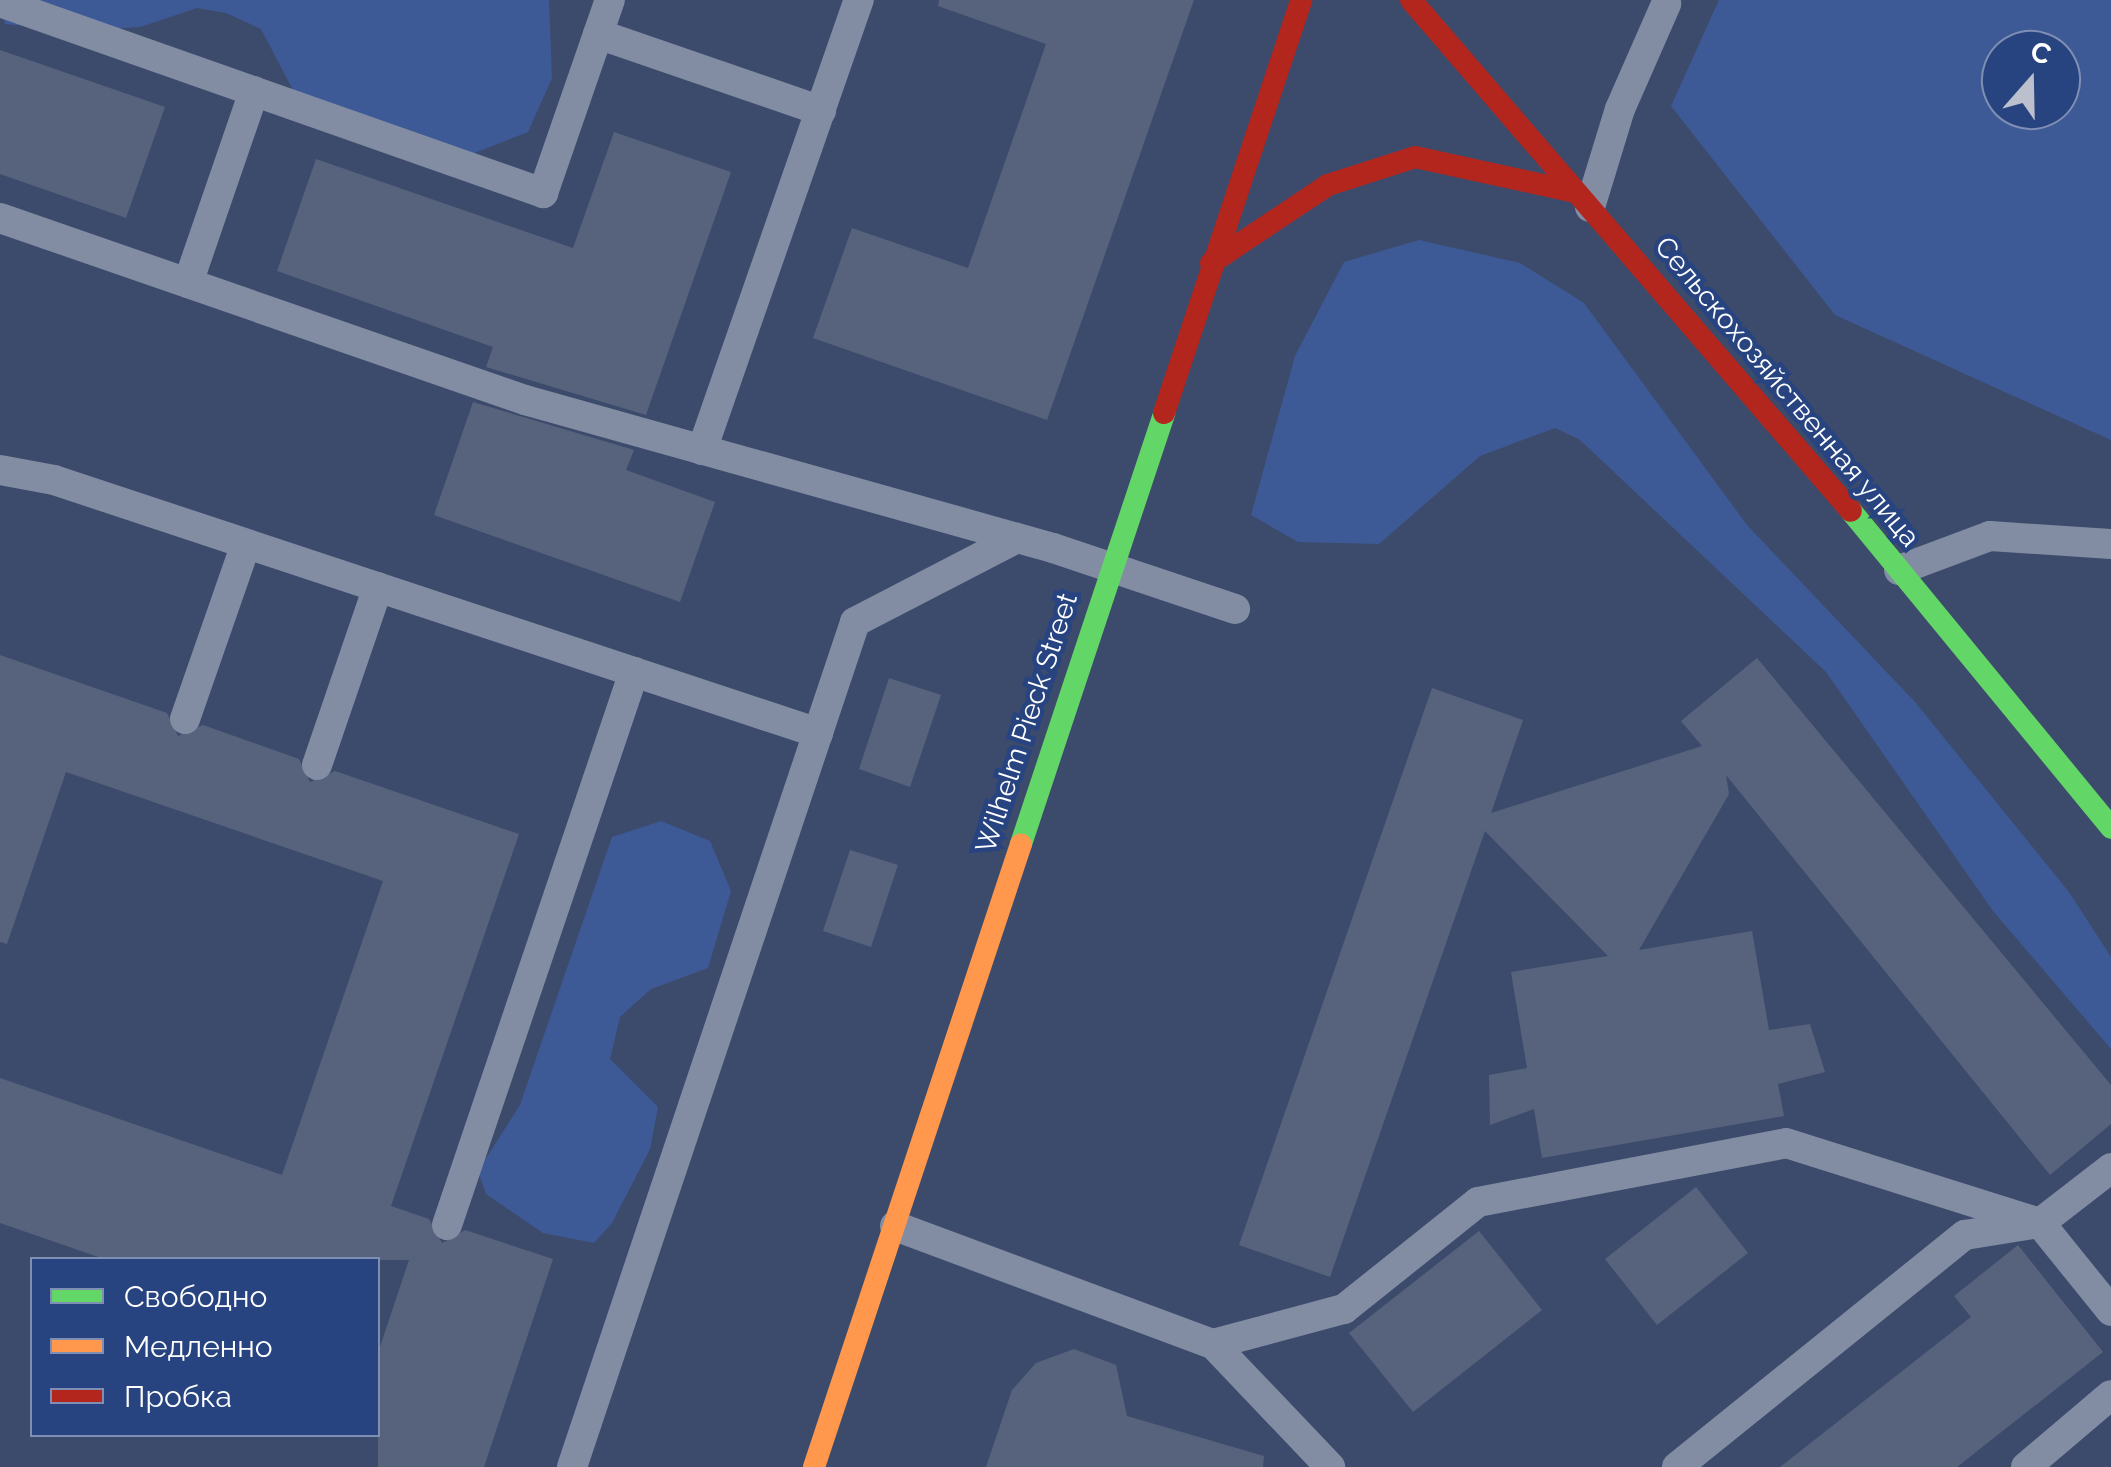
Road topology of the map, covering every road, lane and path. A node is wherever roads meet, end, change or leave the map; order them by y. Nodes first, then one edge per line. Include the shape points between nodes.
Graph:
1 (610, 0) edge
2 (859, 0) edge
3 (1301, 0) edge
4 (1411, 0) edge
5 (0, 2) edge
6 (1666, 4) dead end
7 (598, 34) junction
8 (254, 92) junction
9 (821, 111) junction
10 (1583, 200) junction
11 (0, 218) edge
12 (1212, 263) junction
13 (188, 283) junction
14 (702, 450) junction
15 (0, 470) edge
16 (1018, 538) junction
17 (246, 544) junction
18 (2111, 544) edge
19 (1110, 568) junction
20 (1899, 570) junction
21 (378, 587) junction
22 (1235, 609) dead end
23 (634, 672) junction
24 (185, 720) dead end
25 (818, 733) junction
26 (317, 765) dead end
27 (2111, 828) edge
28 (2111, 1168) edge
29 (2040, 1223) junction
30 (447, 1225) dead end
31 (895, 1226) junction
32 (2111, 1311) edge
33 (1213, 1344) junction
34 (2111, 1395) edge
35 (572, 1467) edge
36 (814, 1467) edge
37 (1330, 1467) edge
38 (1677, 1467) edge
39 (2026, 1467) edge

1 - 7 lane
2 - 9 lane
3 - 12 main road, Wilhelm Pieck Street
4 - 10 main road, Сельскохозяйственная улица
5 - 8 lane
6 - 10 lane
7 - 8 lane via 543,193
7 - 9 lane
8 - 13 lane
9 - 14 lane
10 - 12 main road via 1415,158 1328,184
10 - 20 main road, Сельскохозяйственная улица
11 - 13 lane
12 - 19 main road, Wilhelm Pieck Street
13 - 14 lane via 525,400
14 - 16 lane
15 - 17 lane via 21,470
16 - 19 lane
16 - 25 lane via 855,622
17 - 21 lane
17 - 24 lane
18 - 20 lane via 1990,536
19 - 22 lane
19 - 31 main road, Wilhelm Pieck Street
20 - 27 main road, Сельскохозяйственная улица
21 - 23 lane
21 - 26 lane
23 - 25 lane
23 - 30 lane
25 - 35 lane
28 - 29 lane
29 - 32 lane
29 - 33 lane via 1786,1144 1478,1202 1344,1309
29 - 38 lane via 1965,1235
31 - 33 lane
31 - 36 main road, Wilhelm Pieck Street
33 - 37 lane
34 - 39 lane

